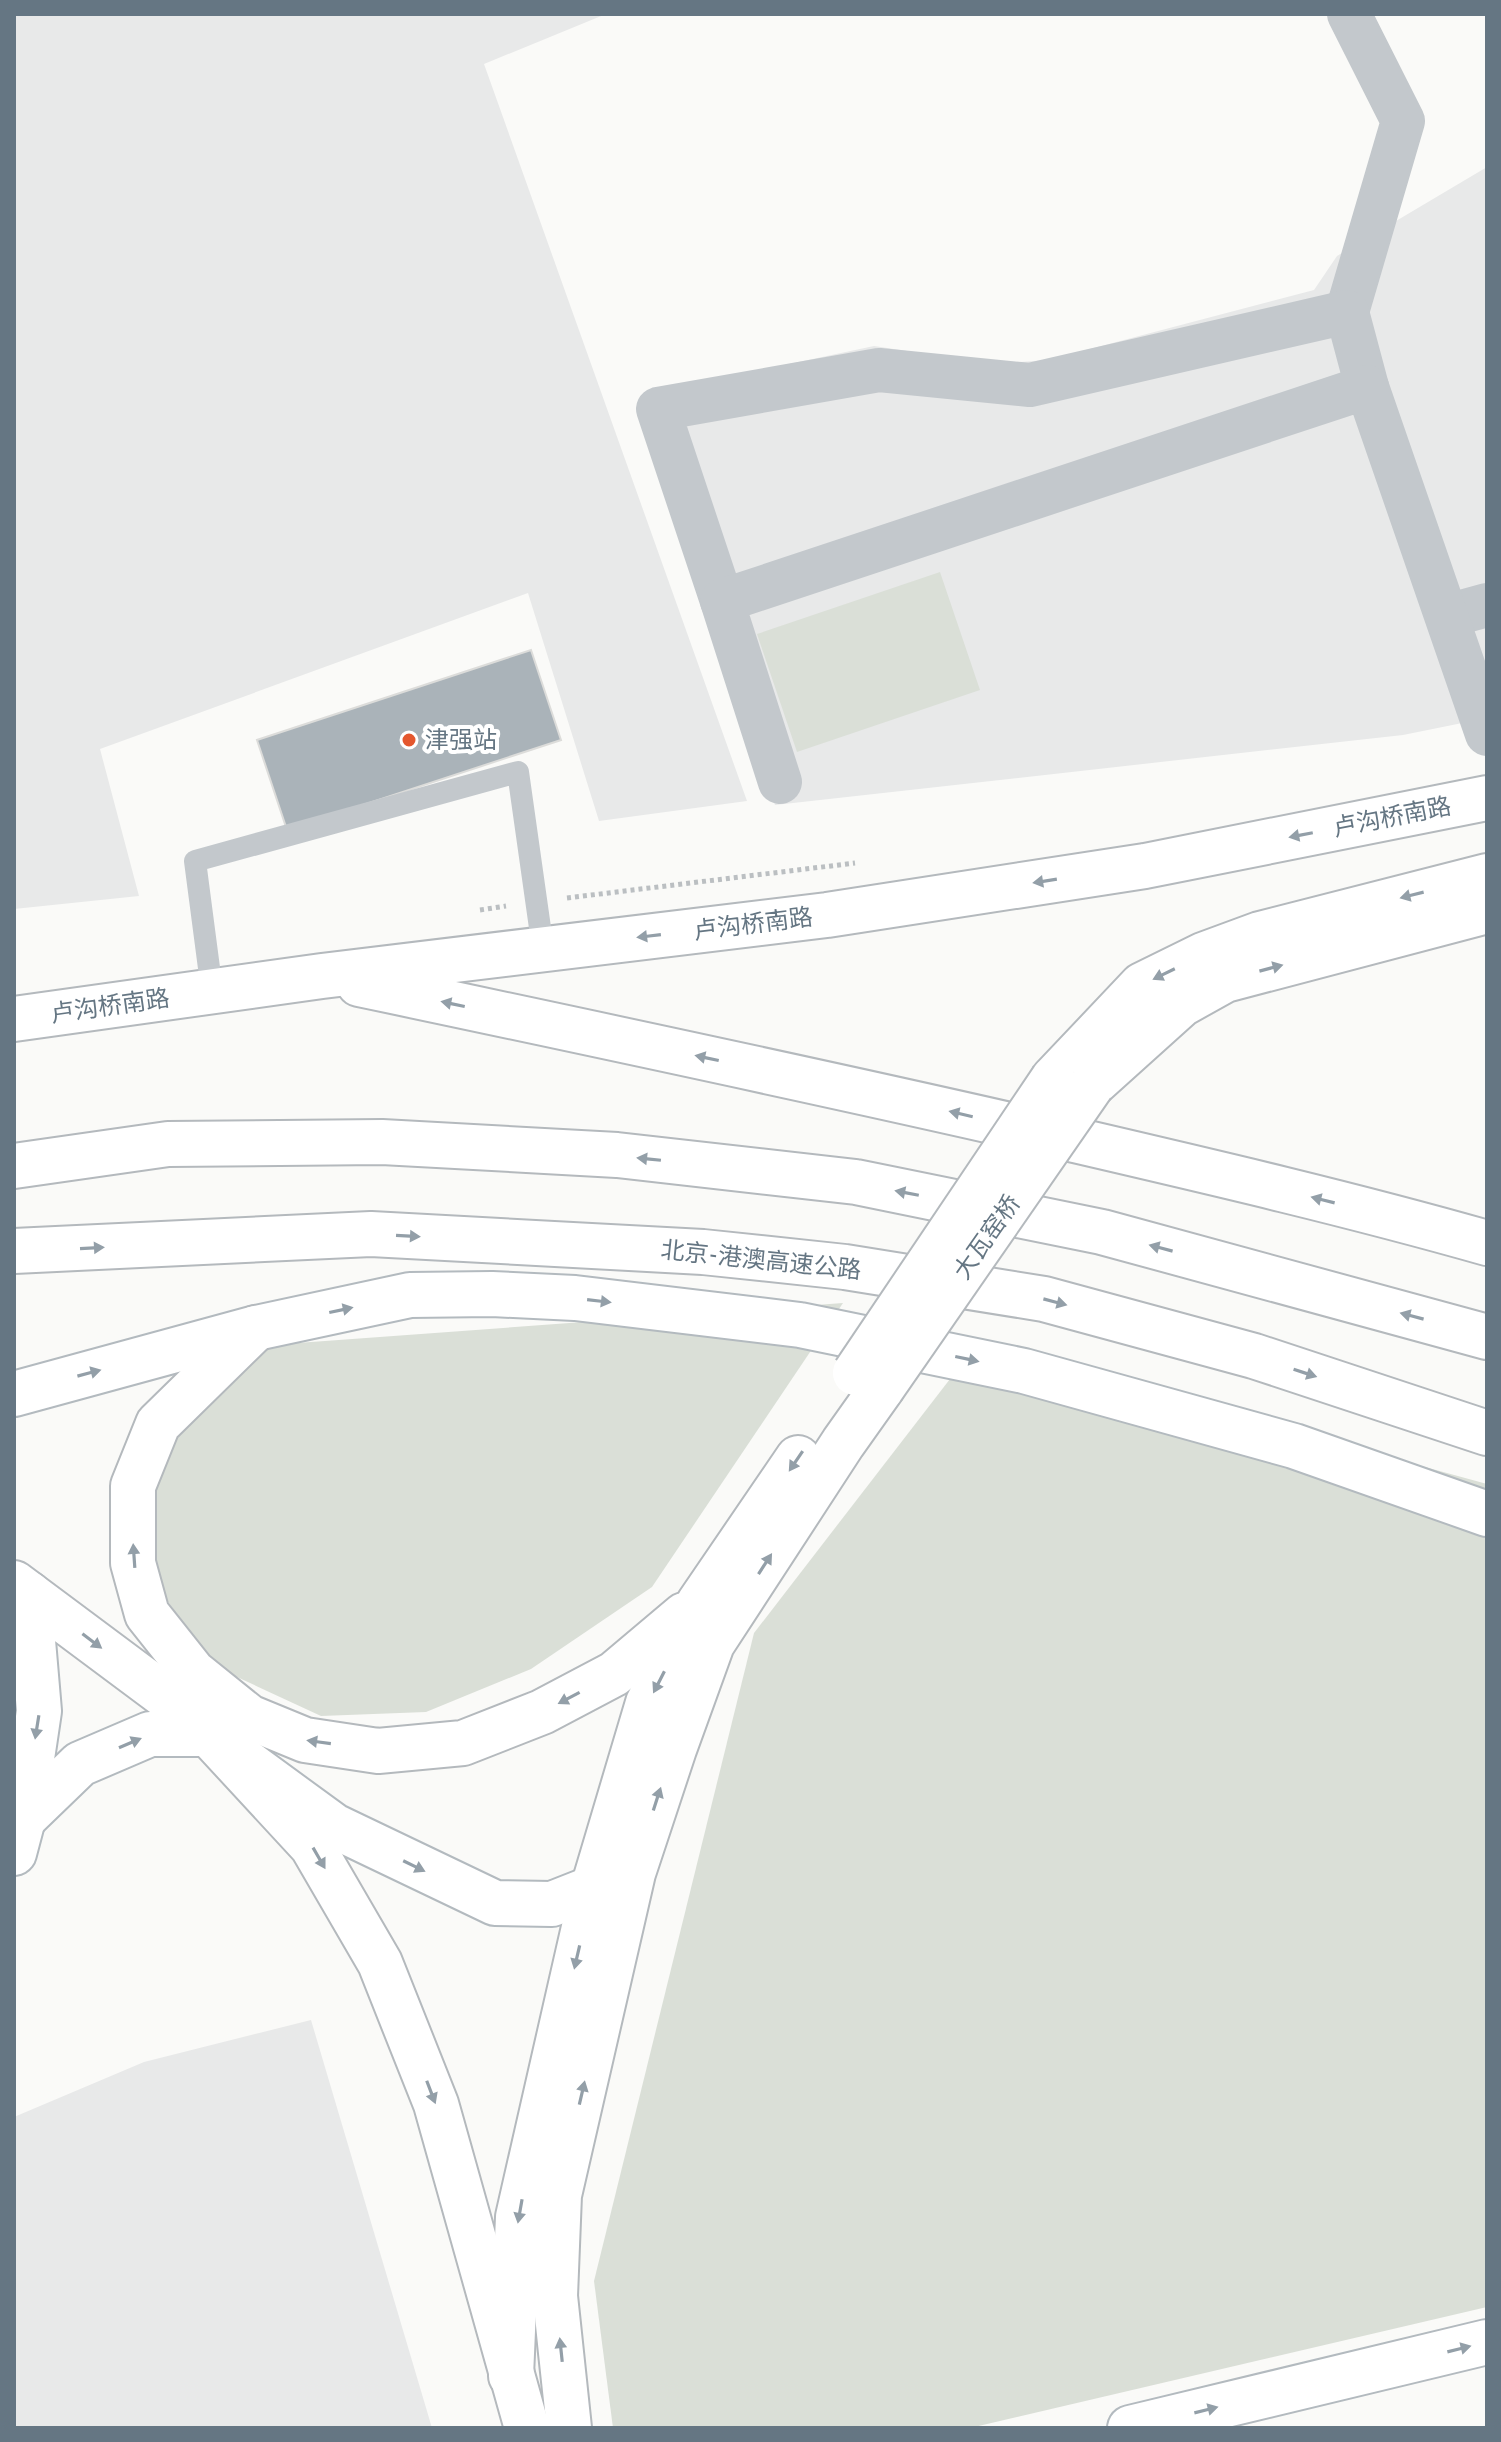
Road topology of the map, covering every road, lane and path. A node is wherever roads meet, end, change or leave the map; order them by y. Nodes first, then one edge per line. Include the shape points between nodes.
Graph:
1 (1349, 14) edge
2 (1347, 312) junction
3 (1367, 387) junction
4 (722, 601) junction
5 (1467, 611) edge
6 (1487, 734) edge
7 (780, 782) dead end
8 (1487, 798) edge
9 (864, 862) dead end
10 (1487, 876) edge
11 (536, 902) junction
12 (473, 911) dead end
13 (1487, 911) edge
14 (543, 949) junction
15 (322, 976) junction
16 (212, 991) junction
17 (14, 1019) edge
18 (1072, 1082) junction
19 (14, 1166) edge
20 (1399, 1218) junction
21 (1487, 1229) edge
22 (1487, 1243) edge
23 (14, 1251) edge
24 (256, 1328) junction
25 (1487, 1337) edge
26 (869, 1381) junction
27 (14, 1394) edge
28 (1487, 1433) edge
29 (1487, 1514) edge
30 (22, 1588) edge
31 (699, 1603) junction
32 (208, 1734) junction
33 (18, 1836) edge
34 (613, 1880) junction
35 (1487, 2342) edge
36 (511, 2376) junction
37 (527, 2428) edge
38 (569, 2428) edge
39 (1130, 2428) edge

1 - 2 street via 1403,121
2 - 3 street
2 - 4 street via 1030,385 879,370 658,409
3 - 4 street
3 - 5 street
4 - 7 street
5 - 6 street
8 -> 14 main road, 卢沟桥南路 via 1145,866 827,915
9 - 11 path
10 -> 18 main road via 1260,934 1142,985
11 - 12 path
11 - 14 lane
11 - 16 lane via 518,772 195,861
18 -> 13 main road via 1225,980
14 - 15 main road, 卢沟桥南路
15 - 16 main road, 卢沟桥南路
20 -> 15 main road via 834,1085
16 - 17 main road, 卢沟桥南路
18 - 26 main road, 大瓦窑桥, bridge
25 -> 19 main road via 1102,1232 856,1182 617,1155 382,1142 168,1144
20 - 21 main road
20 - 22 main road
23 -> 28 main road, 北京-港澳高速公路 via 371,1234 703,1252 845,1267 1044,1299 1254,1356
27 -> 24 main road
24 -> 29 main road via 410,1295 492,1294 575,1298 800,1325 1024,1371 1163,1409 1294,1446
31 -> 24 main road via 614,1674 542,1712 463,1743 378,1751 305,1740 249,1717 193,1672 147,1614 133,1563 133,1486 158,1424
26 -> 31 main road
34 -> 26 main road via 674,1749 712,1644 843,1443
30 -> 32 main road via 191,1715
30 -> 33 main road via 39,1711
31 -> 34 main road via 648,1703
33 -> 32 main road via 80,1764 150,1734
32 -> 34 main road via 334,1826 495,1903 552,1904
32 -> 36 main road via 312,1846 380,1963 436,2104
34 -> 36 main road via 518,2217
38 -> 34 main road via 555,2296 559,2195
39 -> 35 main road
36 - 37 main road

